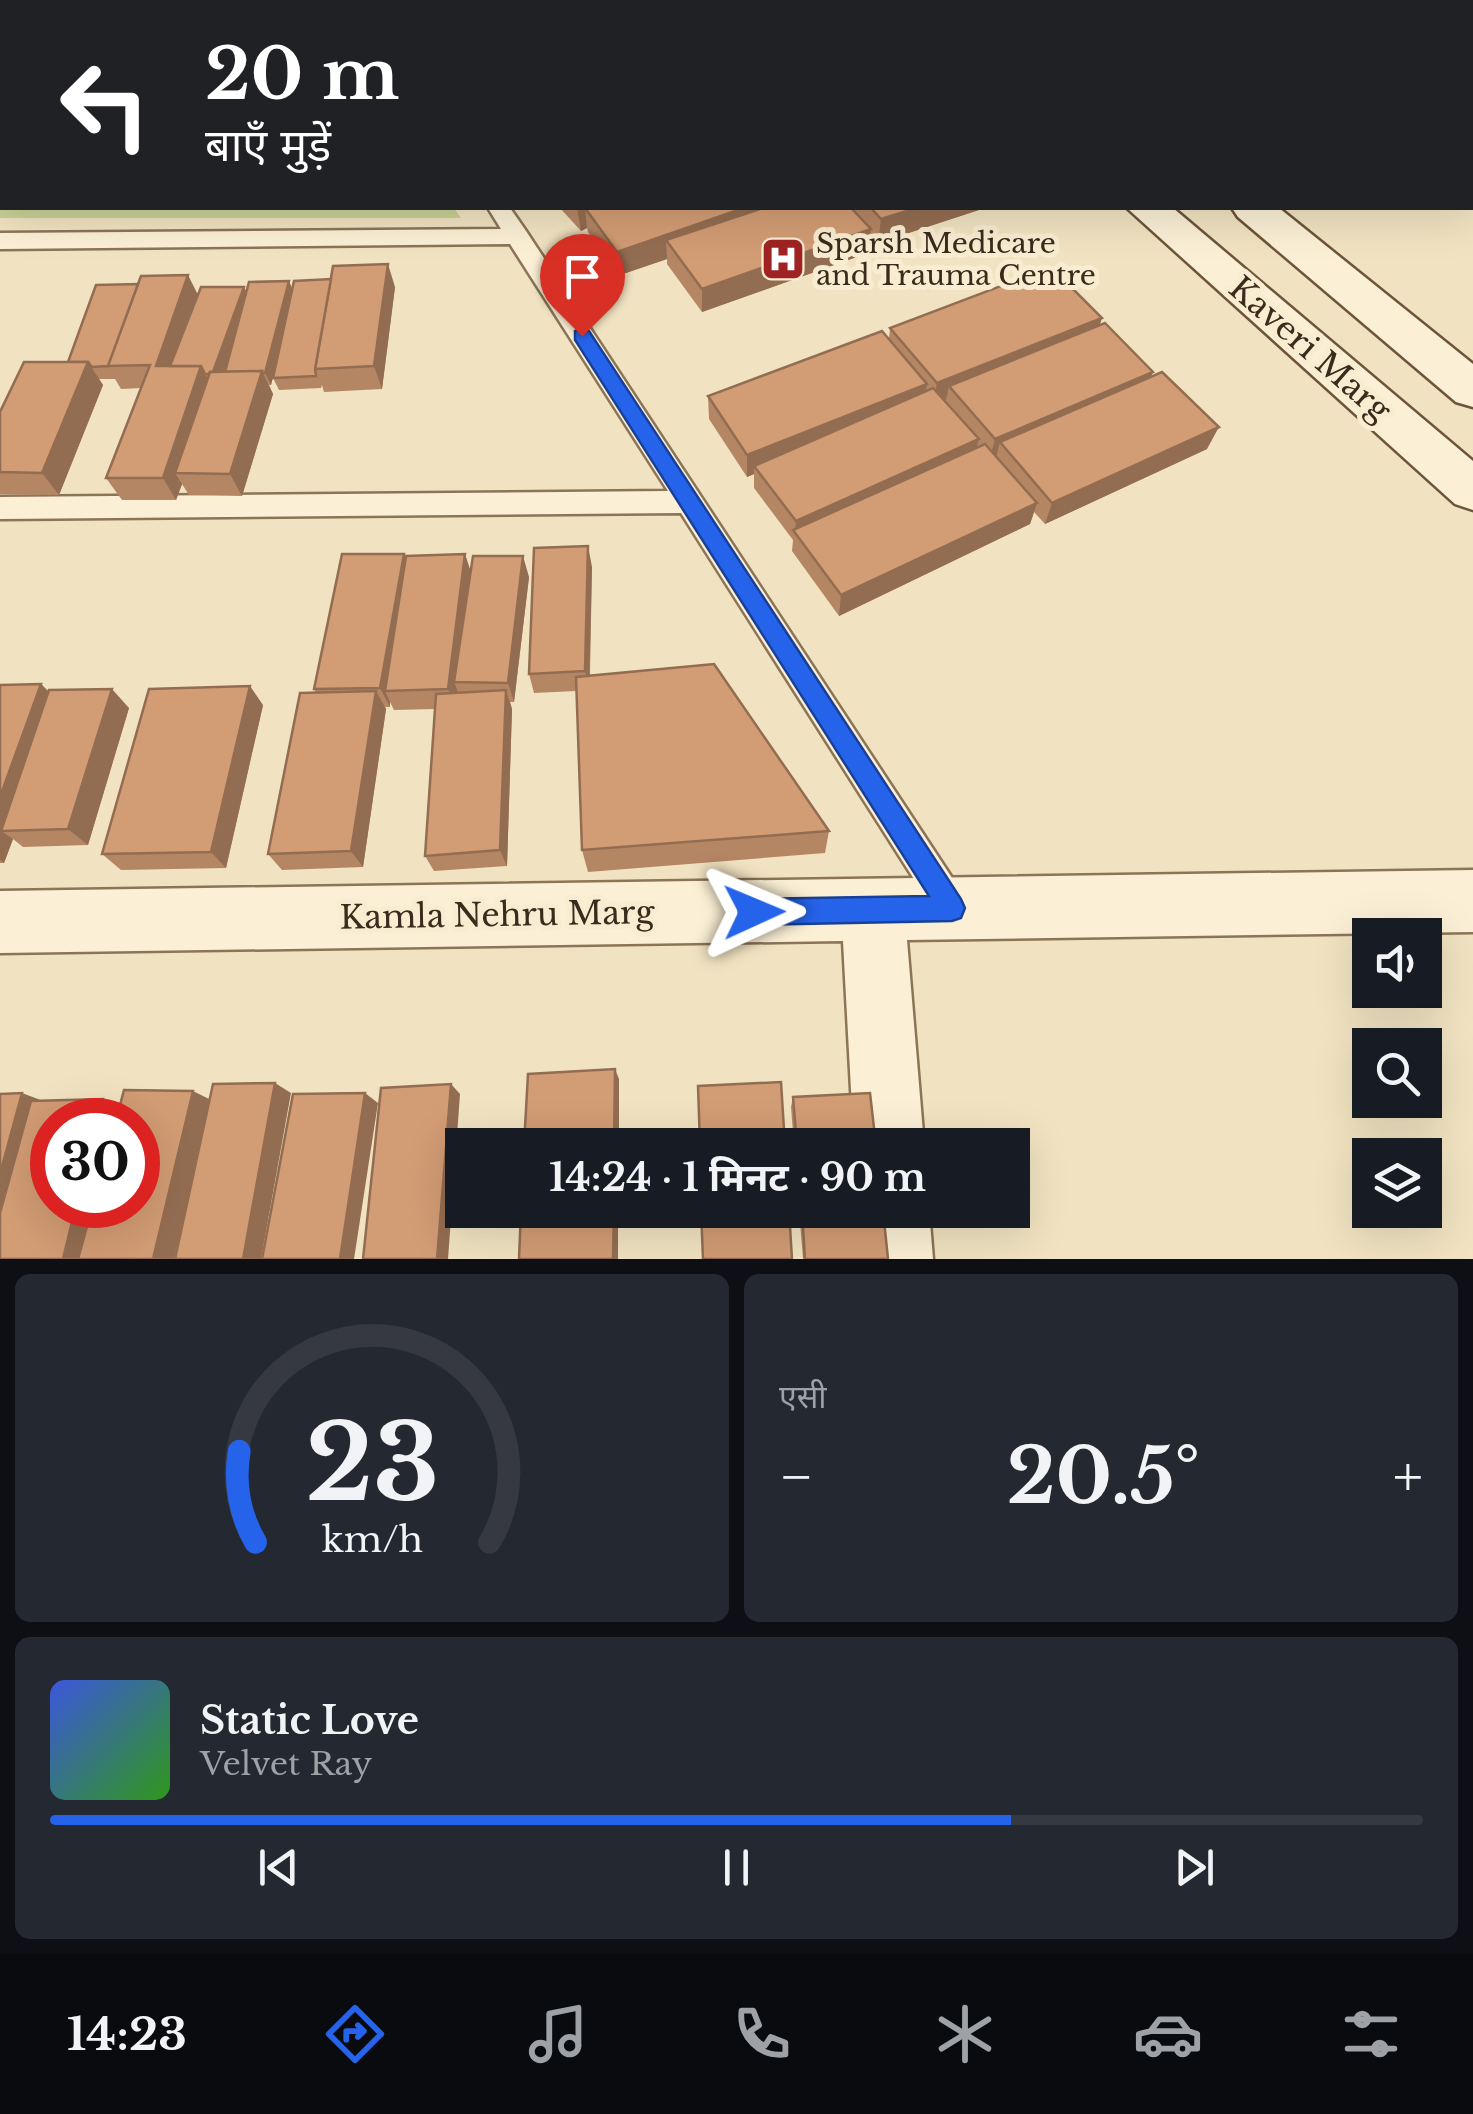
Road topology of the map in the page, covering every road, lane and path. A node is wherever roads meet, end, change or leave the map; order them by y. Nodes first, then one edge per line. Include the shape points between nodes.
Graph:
1 (501, 210) edge
2 (1150, 210) edge
3 (1255, 210) edge
4 (518, 236) junction
5 (0, 240) edge
6 (1473, 390) edge
7 (1473, 490) edge
8 (689, 502) junction
9 (0, 508) edge
10 (952, 908) junction
11 (873, 910) junction
12 (1468, 916) edge
13 (0, 922) edge
14 (888, 1128) edge
15 (894, 1228) edge
16 (896, 1259) edge

1 - 4 lane
2 - 7 street, Kaveri Marg
3 - 6 street
4 - 5 lane
4 - 8 lane
8 - 9 lane
8 - 10 lane
10 - 11 street, Kamla Nehru Marg
10 - 12 street, Kamla Nehru Marg
11 - 13 street, Kamla Nehru Marg
11 - 14 street
15 - 16 street

